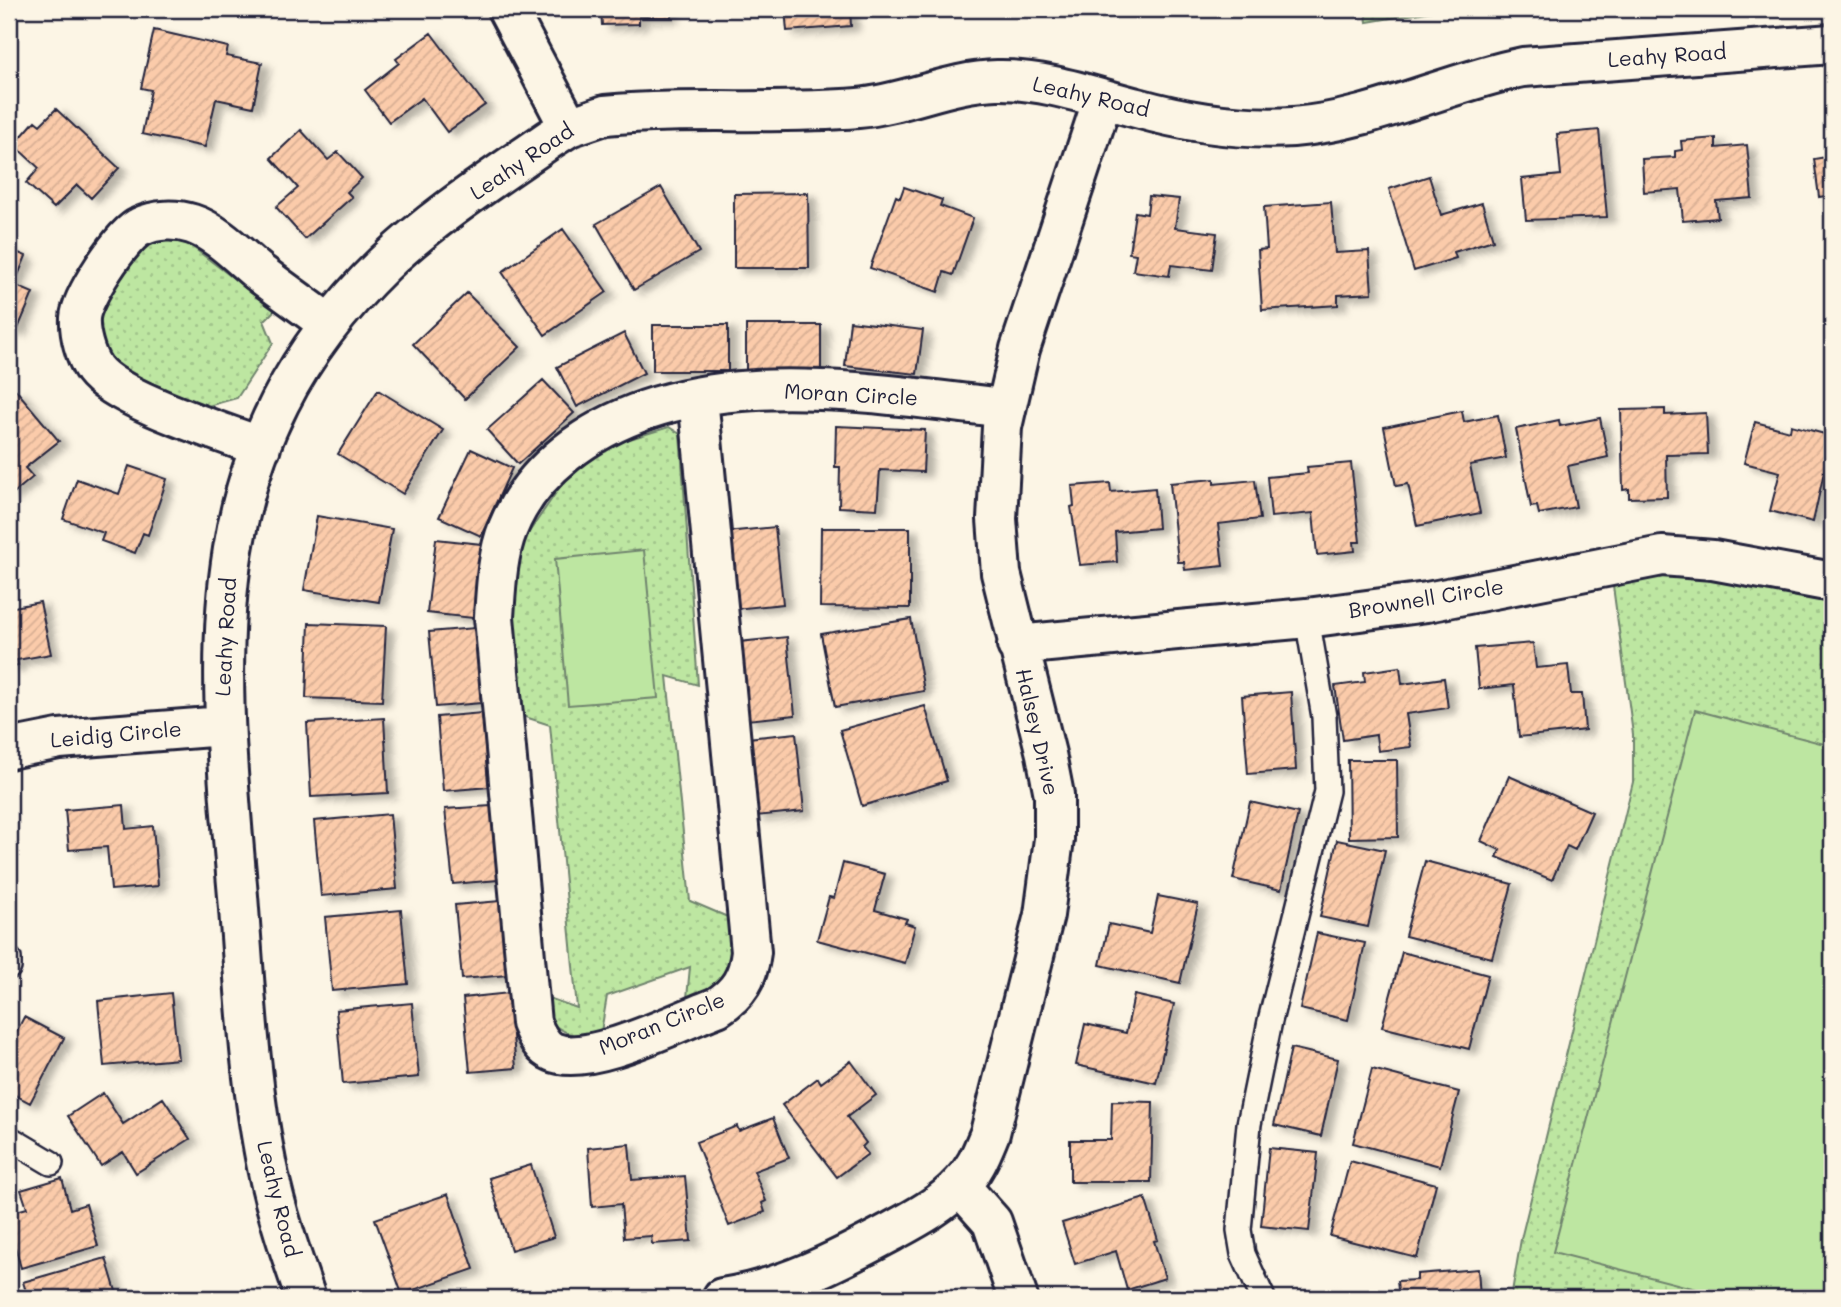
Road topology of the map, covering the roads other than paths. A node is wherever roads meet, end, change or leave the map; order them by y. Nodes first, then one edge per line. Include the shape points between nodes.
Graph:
1 (507, 9) edge
2 (1832, 44) edge
3 (1103, 99) junction
4 (569, 127) junction
5 (329, 324) junction
6 (698, 397) junction
7 (1005, 408) junction
8 (261, 447) junction
9 (1832, 582) edge
10 (1307, 618) junction
11 (1017, 645) junction
12 (223, 726) junction
13 (9, 749) edge
14 (9, 959) edge
15 (9, 967) edge
16 (9, 1138) edge
17 (51, 1163) dead end
18 (960, 1185) junction
19 (306, 1298) edge
20 (722, 1298) edge
21 (1018, 1298) edge
22 (1263, 1298) edge

1 - 4 street
2 - 3 street, Leahy Road via 1523,67 1476,77 1407,103 1295,127 1236,127
3 - 4 street, Leahy Road via 1063,88 997,80 861,107 639,111 604,114
3 - 7 street, Halsey Drive via 1039,289
4 - 5 street, Leahy Road via 422,232
5 - 8 street, Leahy Road via 296,374
5 - 8 street via 207,231 176,220 147,224 124,238 84,303 80,318 85,350 103,379
6 - 6 street, Moran Circle via 648,408 610,423 547,468 507,529 500,560 494,617 497,668 531,1023 539,1040 553,1052 575,1056 599,1051 717,1007 731,998 749,970 751,952
6 - 7 street, Moran Circle via 839,390
7 - 11 street, Halsey Drive via 997,519 1001,573
8 - 12 street, Leahy Road via 237,521 228,575 222,630
9 - 10 street, Brownell Circle via 1713,560 1662,556 1427,602
10 - 11 street, Brownell Circle
10 - 22 lane via 1324,717 1327,792 1249,1124 1238,1230 1243,1254
11 - 18 street, Halsey Drive via 1054,795 1050,878 990,1133 977,1164
12 - 13 street, Leidig Circle via 59,739
12 - 19 street, Leahy Road via 267,1167
14 - 15 lane
16 - 17 lane
18 - 20 street, Halsey Drive via 904,1224 811,1273 771,1288
18 - 21 street via 992,1222

